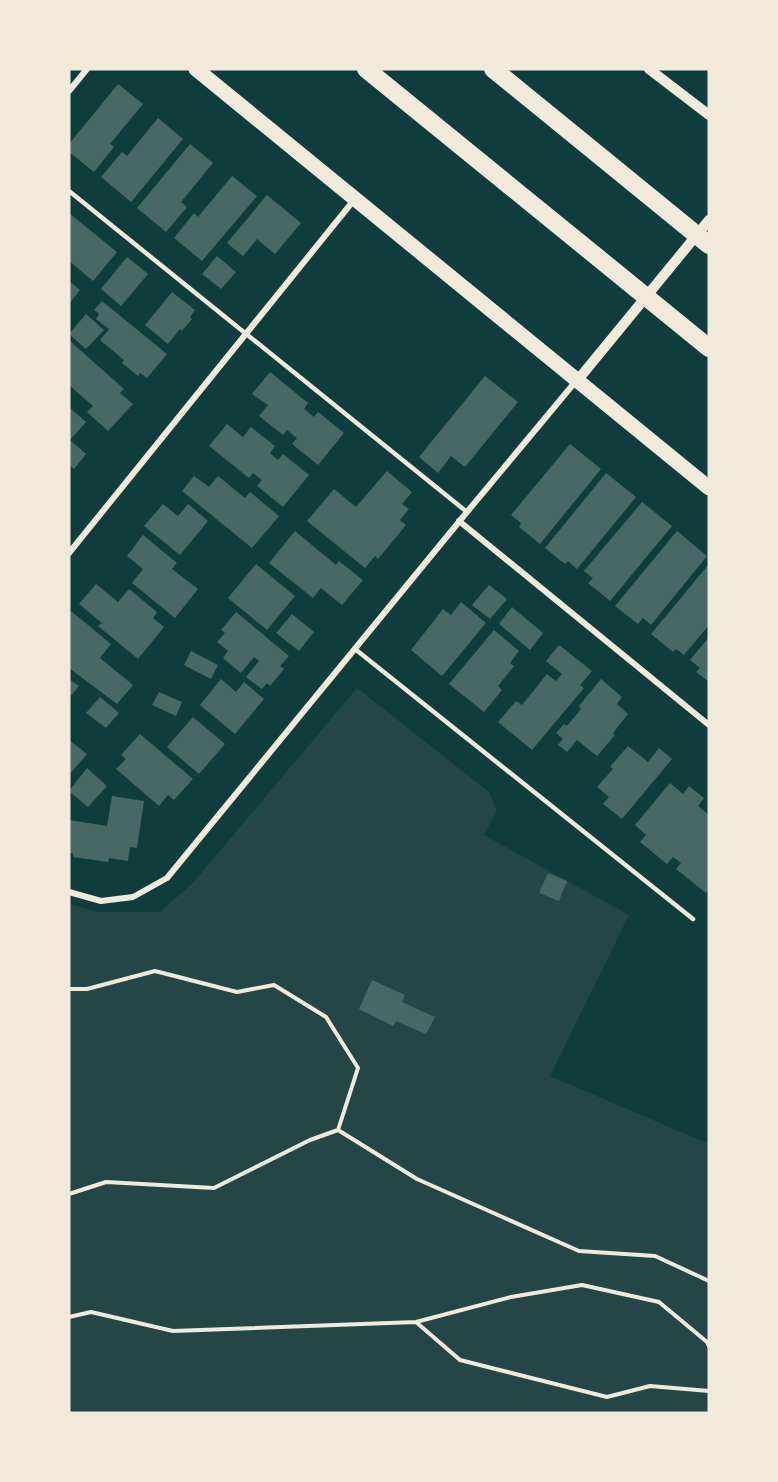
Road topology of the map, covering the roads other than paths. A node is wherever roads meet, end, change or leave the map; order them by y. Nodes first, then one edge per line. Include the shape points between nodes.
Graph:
1 (87, 69) edge
2 (196, 69) edge
3 (366, 69) edge
4 (493, 69) edge
5 (649, 69) edge
6 (69, 91) edge
7 (709, 115) edge
8 (69, 191) edge
9 (354, 199) junction
10 (709, 220) edge
11 (709, 245) edge
12 (246, 334) junction
13 (709, 348) edge
14 (577, 381) junction
15 (709, 488) edge
16 (467, 512) junction
17 (459, 521) junction
18 (69, 553) edge
19 (355, 649) junction
20 (709, 725) edge
21 (69, 892) edge
22 (693, 919) dead end

1 - 6 street
2 - 9 main road
3 - 13 highway
4 - 11 highway
5 - 7 street
8 - 12 lane
9 - 12 street
9 - 14 main road
10 - 14 street
12 - 16 lane
12 - 18 street
14 - 15 main road
14 - 16 street
16 - 17 street
17 - 19 street
17 - 20 street
19 - 21 street via 168,878 133,897 101,901
19 - 22 lane

